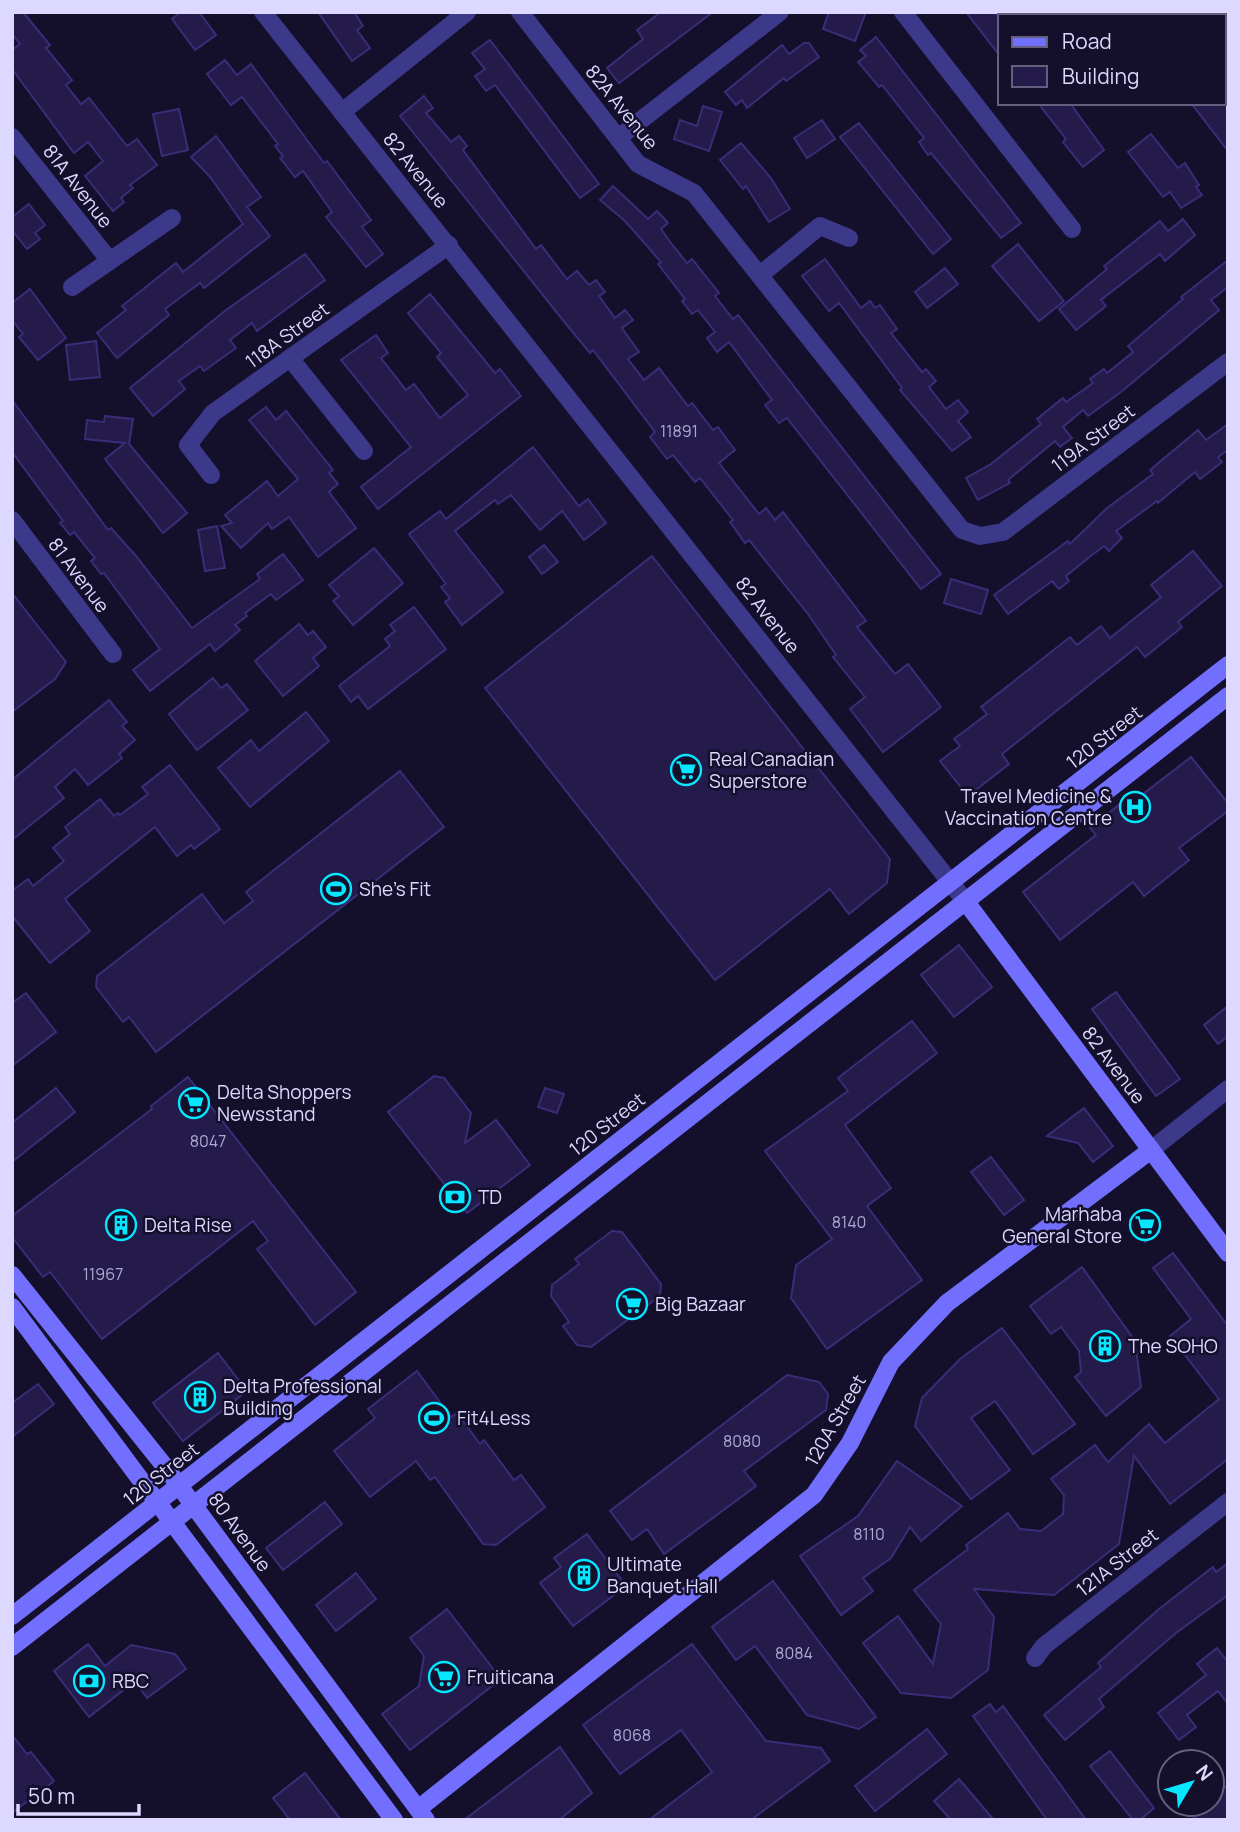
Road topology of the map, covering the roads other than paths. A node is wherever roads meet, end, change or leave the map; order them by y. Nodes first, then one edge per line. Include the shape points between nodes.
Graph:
1 (263, 12) edge
2 (467, 12) edge
3 (520, 12) edge
4 (780, 12) edge
5 (903, 12) edge
6 (342, 112) junction
7 (12, 137) edge
8 (618, 138) junction
9 (172, 218) dead end
10 (1072, 229) dead end
11 (849, 238) dead end
12 (449, 245) junction
13 (110, 261) junction
14 (760, 275) junction
15 (72, 287) dead end
16 (290, 358) junction
17 (1228, 362) edge
18 (364, 451) dead end
19 (211, 475) dead end
20 (12, 520) edge
21 (980, 536) joint
22 (113, 654) dead end
23 (1228, 665) edge
24 (1228, 696) edge
25 (950, 882) junction
26 (965, 902) junction
27 (1228, 1089) edge
28 (632, 1132) junction
29 (1151, 1150) junction
30 (570, 1180) junction
31 (608, 1182) junction
32 (548, 1230) junction
33 (1228, 1253) edge
34 (12, 1275) edge
35 (12, 1307) edge
36 (180, 1486) junction
37 (159, 1502) junction
38 (1228, 1502) edge
39 (195, 1506) junction
40 (174, 1522) junction
41 (12, 1616) edge
42 (12, 1647) edge
43 (1035, 1658) dead end
44 (417, 1816) edge
45 (394, 1820) edge

1 - 6 street, 82 Avenue
2 - 6 street
3 - 8 street, 82A Avenue
4 - 8 street
5 - 10 street
6 - 12 street, 82 Avenue
7 - 13 street, 81A Avenue
8 - 14 street, 82A Avenue via 638,164 694,193
9 - 13 street
11 - 14 street via 820,226
12 - 16 street, 118A Street
12 - 25 street, 82 Avenue
13 - 15 street
14 - 21 street, 82A Avenue via 962,530
16 - 18 street
16 - 19 street, 118A Street via 213,413 188,445
17 - 21 street, 119A Street via 1003,532
20 - 22 street, 81 Avenue
23 - 25 main road, 120 Street
24 - 26 main road
25 - 26 street, 82 Avenue
25 - 28 main road, 120 Street
26 - 29 main road, 82 Avenue
26 - 31 main road
27 - 29 street, 120A Street
28 - 30 main road, 120 Street
28 - 31 main road via 627,1148 606,1168
29 - 33 main road, 82 Avenue
29 - 44 main road, 120A Street via 947,1304 891,1362 850,1443 814,1495
30 - 32 main road via 572,1195 554,1214
30 - 36 main road, 120 Street
31 - 32 main road
32 - 39 main road
34 - 36 main road, 80 Avenue
35 - 37 main road
36 - 37 main road, 120 Street
36 - 39 main road, 80 Avenue
37 - 40 main road
37 - 41 main road, 120 Street
38 - 43 street, 121A Street via 1044,1646
39 - 40 main road
39 - 44 main road, 80 Avenue
40 - 42 main road
40 - 45 main road

